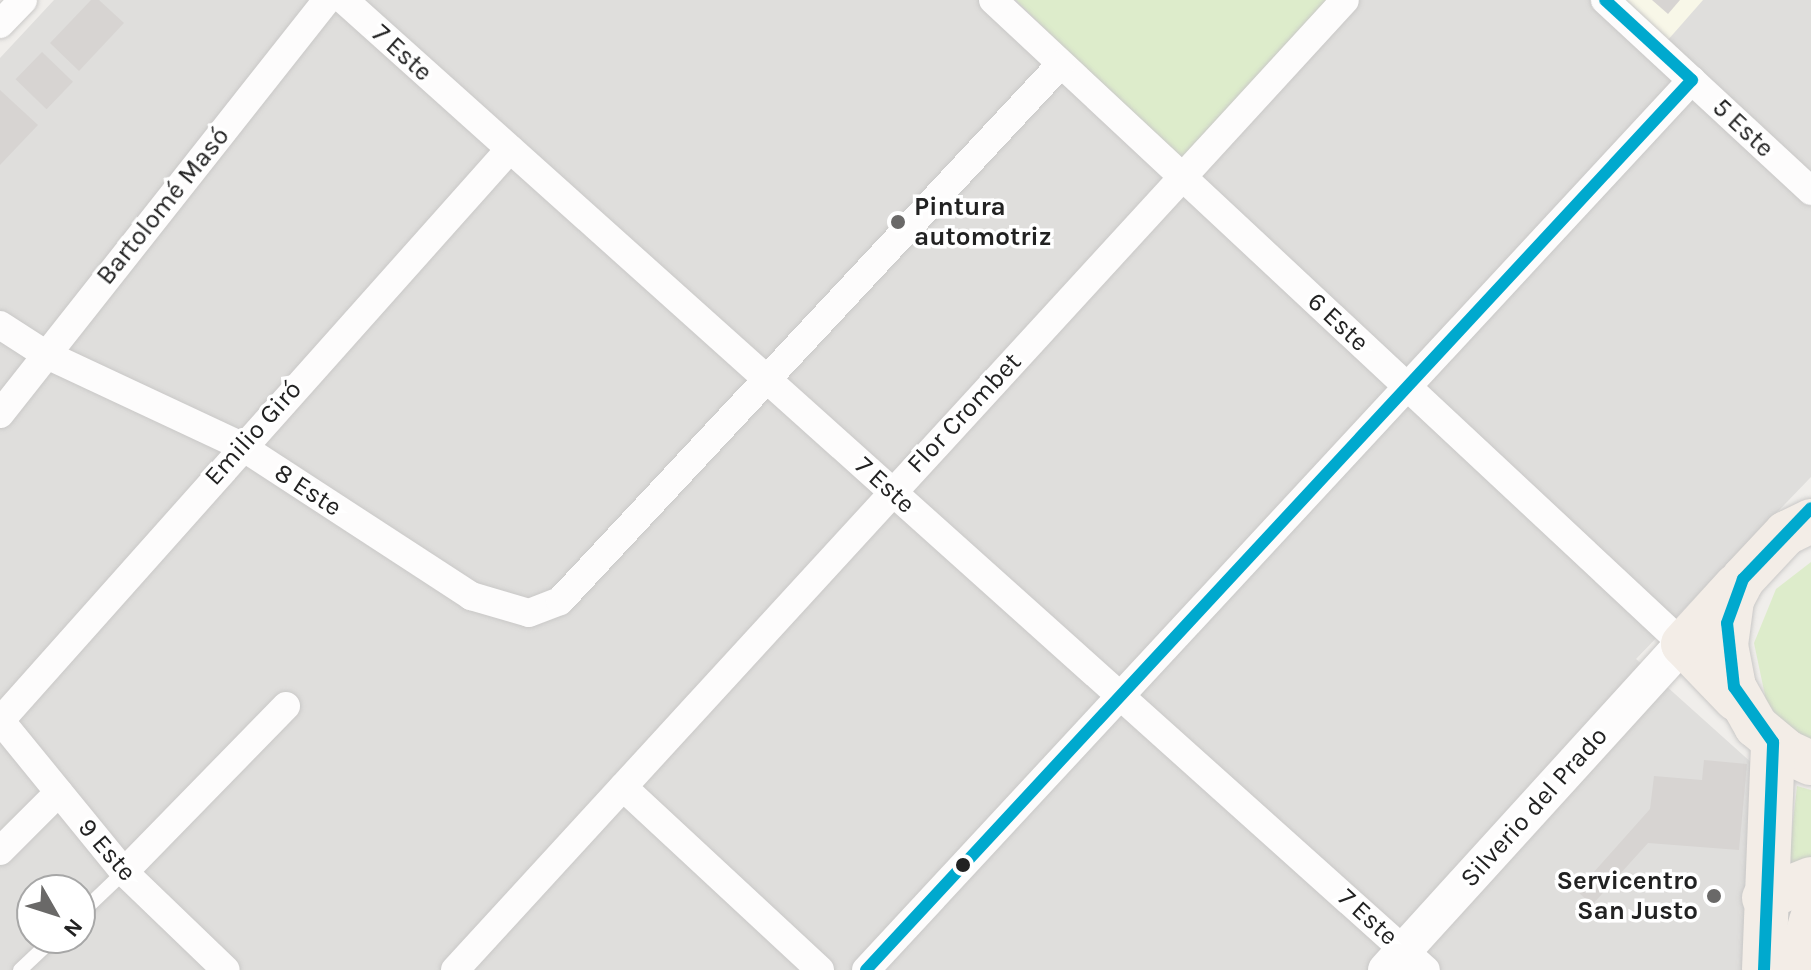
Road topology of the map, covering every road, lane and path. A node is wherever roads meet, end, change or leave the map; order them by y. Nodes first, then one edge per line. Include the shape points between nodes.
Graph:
1 (23, 0) edge
2 (327, 0) edge
3 (344, 0) edge
4 (993, 0) edge
5 (1345, 0) edge
6 (1605, 0) edge
7 (0, 24) edge
8 (1061, 64) junction
9 (1692, 80) junction
10 (510, 149) junction
11 (1182, 177) junction
12 (1811, 191) edge
13 (0, 325) edge
14 (45, 354) junction
15 (769, 381) junction
16 (1408, 387) junction
17 (0, 414) edge
18 (241, 446) junction
19 (892, 491) junction
20 (1803, 521) edge
21 (1743, 579) junction
22 (1683, 644) junction
23 (1121, 696) junction
24 (286, 706) dead end
25 (1743, 707) junction
26 (0, 720) edge
27 (1773, 742) junction
28 (1811, 763) edge
29 (623, 787) junction
30 (59, 792) junction
31 (0, 851) edge
32 (124, 872) junction
33 (1811, 879) edge
34 (1764, 898) junction
35 (96, 899) edge
36 (1811, 921) edge
37 (37, 954) edge
38 (1405, 963) edge
39 (20, 970) edge
40 (226, 970) edge
41 (455, 970) edge
42 (820, 970) edge
43 (866, 970) edge
44 (1764, 970) edge
45 (1798, 970) edge

1 - 7 street
2 - 14 street, Bartolomé Masó
3 - 10 street, 7 Este
4 - 8 street, 6 Este
5 - 11 street, Flor Crombet
6 - 9 street, 5 Este
8 - 11 street, 6 Este
8 - 15 street
9 - 12 street, 5 Este
9 - 16 street
10 - 15 street, 7 Este
10 - 18 street, Emilio Giró
11 - 16 street, 6 Este
11 - 19 street, Flor Crombet
13 - 14 street, 8 Este
14 - 17 street, Bartolomé Masó
14 - 18 street, 8 Este
15 - 18 street, 8 Este via 560,601 529,613 471,596
15 - 19 street, 7 Este
16 - 22 street, 6 Este
16 - 23 street
18 - 26 street, Emilio Giró
19 - 23 street, 7 Este
19 - 29 street, Flor Crombet
20 - 21 main road
21 - 22 main road
21 - 25 main road via 1732,600 1726,645
22 - 25 main road
22 - 38 street, Silverio del Prado
23 - 38 street, 7 Este
23 - 43 street
24 - 32 street
25 - 27 main road
26 - 30 street, 9 Este
27 - 28 main road
27 - 34 main road
29 - 41 street, Flor Crombet
29 - 42 street
30 - 31 street
30 - 32 street, 9 Este
32 - 35 lane
32 - 40 street, 9 Este
33 - 34 main road
34 - 44 main road
36 - 45 main road
37 - 39 lane

